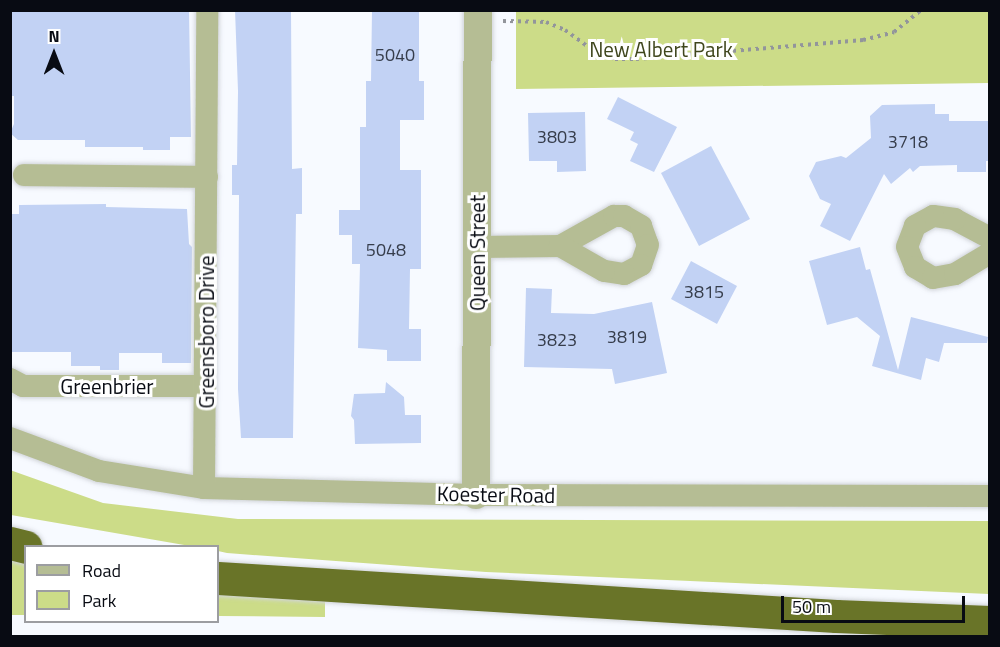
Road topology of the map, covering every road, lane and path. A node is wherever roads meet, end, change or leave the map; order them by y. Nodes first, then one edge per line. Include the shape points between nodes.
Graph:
1 (207, 10) edge
2 (921, 10) edge
3 (478, 16) edge
4 (24, 175) dead end
5 (207, 177) junction
6 (990, 238) edge
7 (560, 246) dead end
8 (477, 247) junction
9 (990, 253) edge
10 (10, 379) edge
11 (205, 386) junction
12 (10, 438) edge
13 (204, 488) junction
14 (476, 495) junction
15 (990, 496) edge
16 (219, 578) edge
17 (990, 622) edge

1 - 5 street, Greensboro Drive
2 - 3 path via 894,32 863,40 636,59 615,59 597,53 565,30 546,22
3 - 8 street, Queen Street
4 - 5 street
5 - 11 street, Greensboro Drive
6 - 9 street via 955,219 933,216 915,226 907,247 915,267 933,278 955,274
7 - 8 street
8 - 14 street, Queen Street
10 - 11 street, Greenbrier via 23,386
11 - 13 street, Greensboro Drive
12 - 13 street, Koester Road via 99,471
13 - 14 street, Koester Road
14 - 15 street, Koester Road
16 - 17 highway

